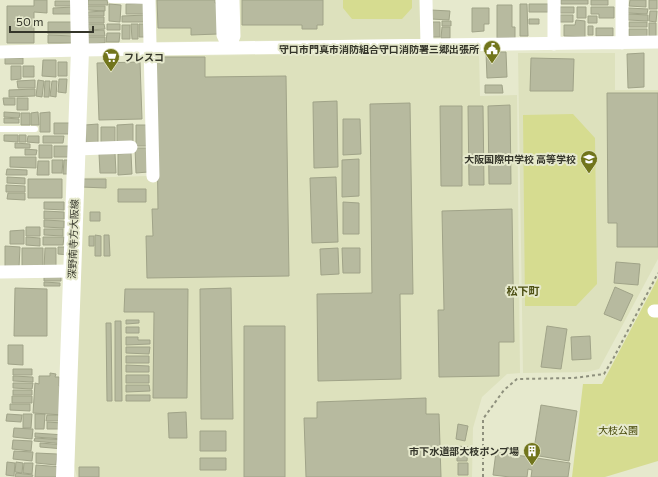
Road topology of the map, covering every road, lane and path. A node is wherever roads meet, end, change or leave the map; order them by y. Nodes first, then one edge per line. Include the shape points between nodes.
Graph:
1 (80, 0) edge
2 (112, 0) edge
3 (149, 0) edge
4 (222, 0) edge
5 (233, 0) edge
6 (426, 0) edge
7 (554, 0) edge
8 (622, 0) edge
9 (658, 42) edge
10 (622, 43) junction
11 (554, 44) junction
12 (427, 45) junction
13 (229, 48) junction
14 (80, 50) junction
15 (151, 50) junction
16 (0, 52) edge
17 (0, 129) edge
18 (35, 129) dead end
19 (130, 147) dead end
20 (76, 149) junction
21 (153, 176) dead end
22 (72, 271) junction
23 (0, 272) edge
24 (658, 273) edge
25 (65, 477) edge
26 (483, 477) edge

1 - 14 main road, 深野南寺方大阪線
2 - 3 lane
3 - 15 street
4 - 13 street via 222,35
5 - 13 street via 234,36
6 - 12 street
7 - 11 street
8 - 10 street
9 - 10 street
10 - 11 street
11 - 12 street
12 - 13 street
13 - 15 street
14 - 15 street
14 - 16 street
14 - 20 main road, 深野南寺方大阪線
15 - 21 street
17 - 18 lane
19 - 20 street
20 - 22 main road, 深野南寺方大阪線
22 - 23 street
22 - 25 main road, 深野南寺方大阪線
24 - 26 path via 604,374 574,378 517,379 504,390 483,420

